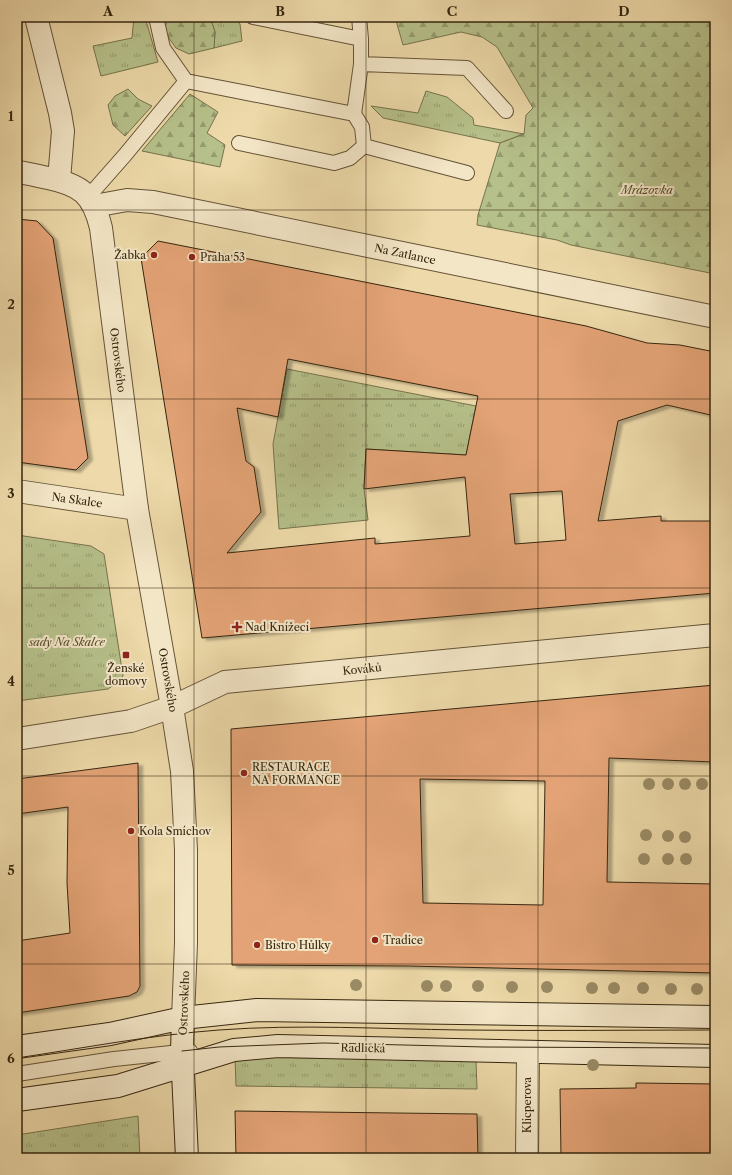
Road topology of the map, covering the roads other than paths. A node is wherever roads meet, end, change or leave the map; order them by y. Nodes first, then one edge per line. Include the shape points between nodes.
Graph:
1 (36, 17) edge
2 (156, 17) edge
3 (253, 17) edge
4 (359, 17) edge
5 (361, 39) junction
6 (361, 64) junction
7 (186, 82) junction
8 (506, 111) dead end
9 (354, 114) junction
10 (239, 143) dead end
11 (364, 146) junction
12 (17, 172) edge
13 (467, 173) dead end
14 (59, 180) junction
15 (91, 202) junction
16 (715, 317) edge
17 (17, 492) edge
18 (137, 509) junction
19 (715, 635) edge
20 (172, 707) junction
21 (17, 739) edge
22 (715, 1017) edge
23 (183, 1018) junction
24 (17, 1047) edge
25 (528, 1052) junction
26 (715, 1056) edge
27 (183, 1059) junction
28 (17, 1074) edge
29 (17, 1100) edge
30 (187, 1158) edge
31 (527, 1158) edge

1 - 14 street via 63,131
2 - 7 lane via 163,48
3 - 5 lane
4 - 5 lane
5 - 6 lane
6 - 8 lane via 467,68
6 - 9 lane
7 - 9 lane
7 - 15 lane via 125,155
9 - 11 lane via 362,127
10 - 11 lane via 334,163 350,158
11 - 13 lane
12 - 14 street
14 - 15 street via 81,189
15 - 16 street, Na Zatlance via 153,202
15 - 18 street, Ostrovského via 101,228
17 - 18 street, Na Skalce
18 - 20 street, Ostrovského
19 - 20 street, Kováků via 225,682
20 - 21 street, Kováků via 131,721
20 - 23 street, Ostrovského via 182,771 186,850
22 - 23 street via 257,1010
23 - 24 street via 110,1034
23 - 27 street, Ostrovského
25 - 26 street, Radlická
25 - 27 street, Radlická via 278,1046 234,1050
25 - 31 street, Klicperova
27 - 28 lane via 114,1059
27 - 29 street, Radlická via 118,1086
27 - 30 street, Ostrovského

